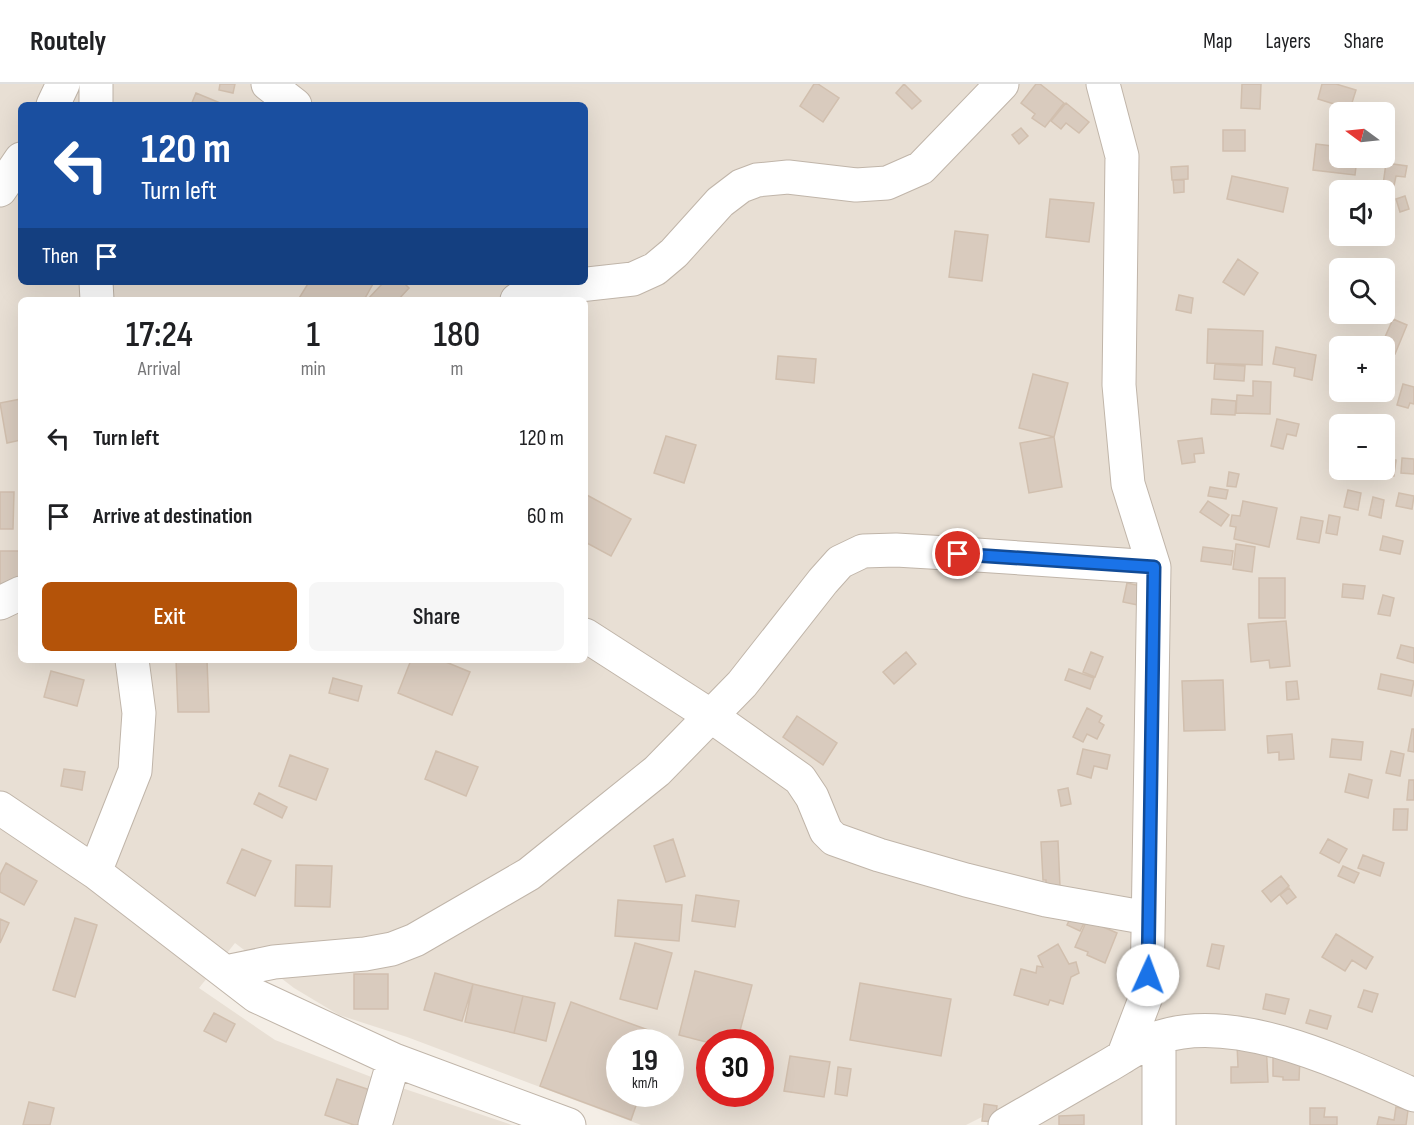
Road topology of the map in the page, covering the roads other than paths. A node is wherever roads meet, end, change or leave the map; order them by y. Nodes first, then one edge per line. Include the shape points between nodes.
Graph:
1 (63, 84) edge
2 (96, 84) edge
3 (267, 84) edge
4 (1002, 84) edge
5 (1103, 84) edge
6 (54, 102) edge
7 (96, 102) edge
8 (291, 102) edge
9 (18, 163) edge
10 (0, 190) edge
11 (588, 284) edge
12 (578, 285) edge
13 (524, 291) edge
14 (1154, 567) junction
15 (18, 594) edge
16 (0, 603) edge
17 (588, 637) edge
18 (132, 663) edge
19 (711, 716) junction
20 (0, 808) edge
21 (95, 872) junction
22 (1148, 918) junction
23 (226, 972) junction
24 (1159, 1038) junction
25 (1123, 1057) junction
26 (394, 1060) junction
27 (1414, 1095) edge
28 (375, 1125) edge
29 (569, 1125) edge
30 (1005, 1125) edge
31 (1159, 1125) edge

1 - 6 street
2 - 7 street
3 - 8 street
4 - 11 street via 921,168 887,183 856,185 788,177 757,180 741,186 720,202 674,253 655,268 633,279
5 - 14 street via 1122,156 1119,385 1128,484
9 - 10 street
12 - 13 street
14 - 19 street via 863,551 840,562 742,684
14 - 22 street
15 - 16 street
17 - 19 street
18 - 21 street via 139,713 135,771
19 - 22 street via 800,779 826,831 834,839 966,880 1046,900
19 - 23 street via 657,771 529,874 415,940 365,954 274,962
20 - 21 street
21 - 23 street
22 - 25 street via 1147,994
23 - 26 street via 256,996
24 - 25 street
24 - 27 street via 1221,1031 1283,1043
24 - 31 street
25 - 30 street
26 - 28 street
26 - 29 street

